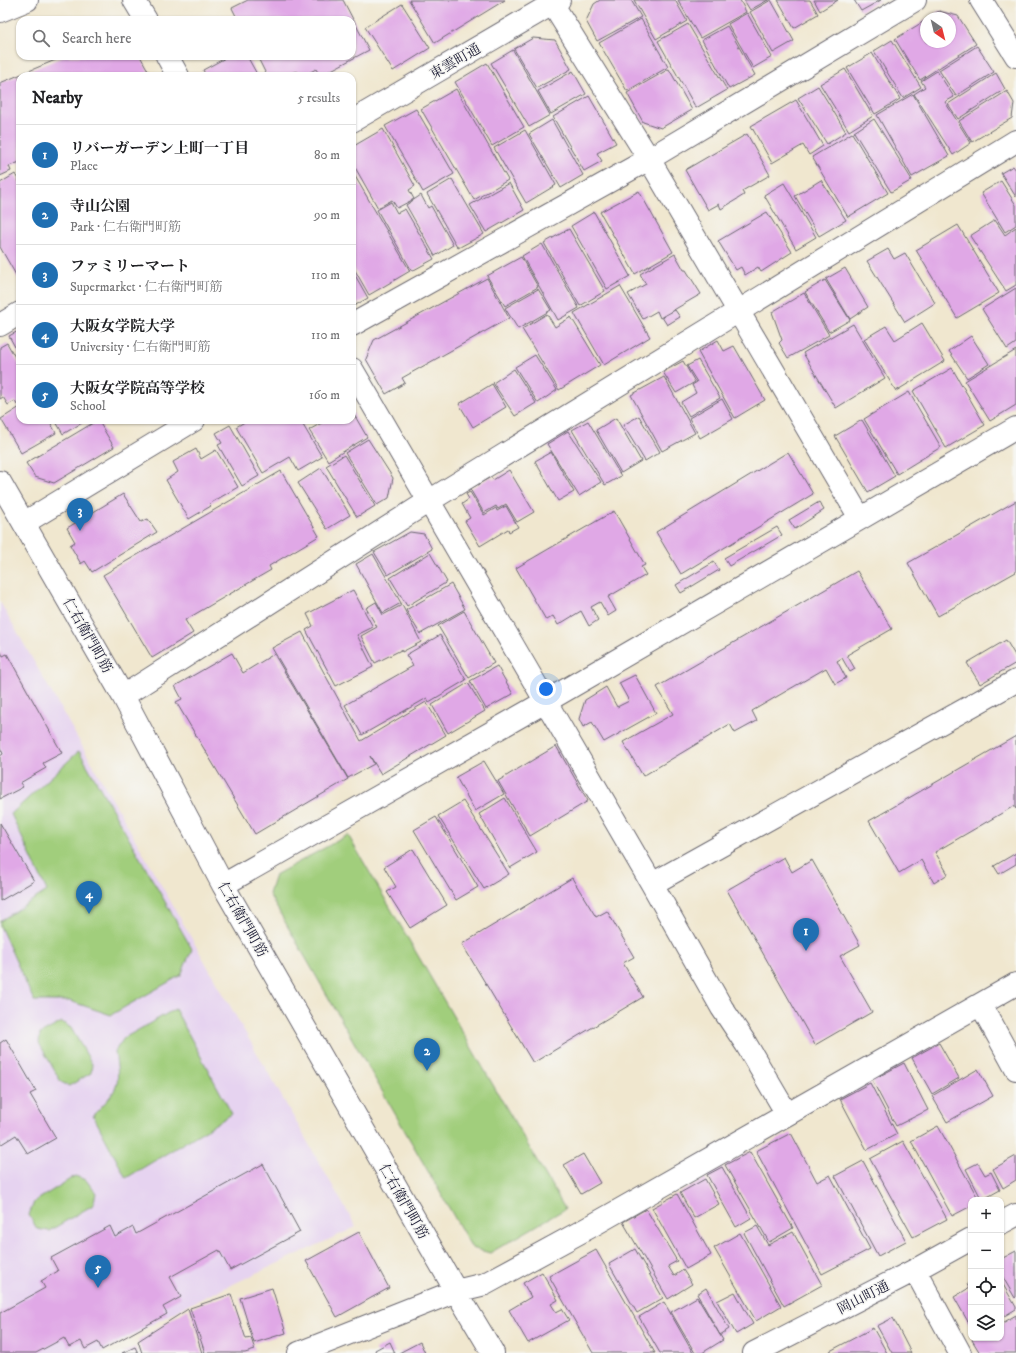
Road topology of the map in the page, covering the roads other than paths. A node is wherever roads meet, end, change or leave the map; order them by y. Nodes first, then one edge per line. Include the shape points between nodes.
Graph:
1 (27, 0) edge
2 (134, 0) edge
3 (916, 0) edge
4 (981, 0) edge
5 (554, 1) edge
6 (2, 7) edge
7 (144, 16) edge
8 (1016, 56) edge
9 (169, 60) edge
10 (176, 72) edge
11 (356, 119) edge
12 (1016, 140) edge
13 (649, 159) junction
14 (739, 312) junction
15 (16, 315) edge
16 (356, 323) edge
17 (0, 325) edge
18 (356, 376) edge
19 (187, 424) edge
20 (1016, 428) edge
21 (0, 482) edge
22 (429, 501) junction
23 (860, 518) junction
24 (24, 523) junction
25 (1016, 681) edge
26 (123, 696) junction
27 (545, 702) junction
28 (652, 884) junction
29 (223, 885) junction
30 (1016, 984) edge
31 (981, 1005) junction
32 (1016, 1069) edge
33 (787, 1114) junction
34 (1016, 1215) edge
35 (1004, 1221) edge
36 (968, 1242) edge
37 (915, 1270) junction
38 (456, 1291) junction
39 (299, 1353) edge
40 (493, 1353) edge
41 (754, 1353) edge
42 (960, 1353) edge

1 - 6 main road
2 - 7 main road
3 - 13 main road
4 - 8 main road
5 - 11 main road, 東雲町通
5 - 13 main road
9 - 10 main road
12 - 14 main road
13 - 14 main road
13 - 16 main road
14 - 22 main road
14 - 23 main road
15 - 17 main road
18 - 22 main road
19 - 24 main road
20 - 23 main road
21 - 24 main road, 仁右衛門町筋
22 - 26 main road
22 - 27 main road
23 - 27 main road
24 - 26 main road, 仁右衛門町筋
25 - 28 main road
26 - 29 main road, 仁右衛門町筋
27 - 28 main road
27 - 29 main road
28 - 33 main road via 722,1008
29 - 38 main road, 仁右衛門町筋
30 - 31 main road
31 - 32 main road
31 - 33 main road
33 - 38 main road via 485,1284
34 - 35 main road
36 - 37 main road, 岡山町通
37 - 41 main road, 岡山町通
37 - 42 main road
38 - 39 main road
38 - 40 main road, 仁右衛門町筋

